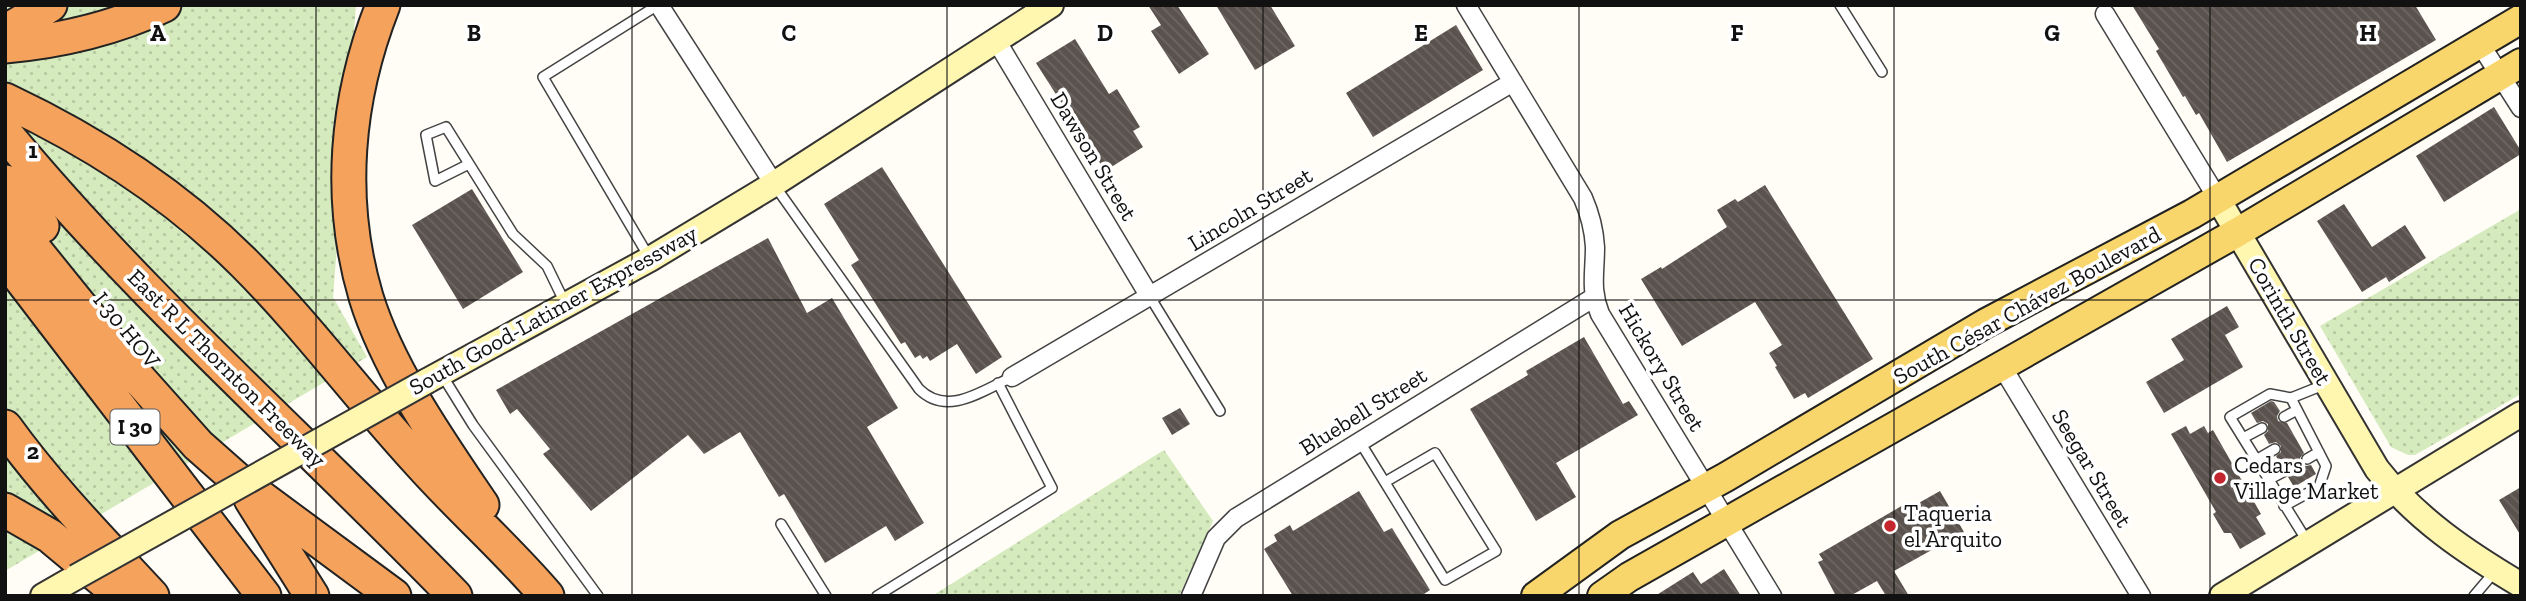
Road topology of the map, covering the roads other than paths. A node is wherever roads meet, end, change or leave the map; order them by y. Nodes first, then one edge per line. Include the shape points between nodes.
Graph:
1 (50, 5) edge
2 (164, 5) edge
3 (383, 5) edge
4 (659, 5) edge
5 (1051, 5) edge
6 (1466, 5) edge
7 (1840, 5) edge
8 (2105, 14) dead end
9 (2521, 19) edge
10 (5, 32) edge
11 (996, 40) junction
12 (2480, 44) junction
13 (5, 46) edge
14 (2510, 69) edge
15 (1882, 72) dead end
16 (1513, 82) junction
17 (5, 100) edge
18 (2521, 108) edge
19 (5, 133) edge
20 (469, 164) junction
21 (5, 182) edge
22 (774, 184) junction
23 (2218, 199) junction
24 (5, 214) edge
25 (2238, 232) junction
26 (5, 258) edge
27 (650, 259) junction
28 (1150, 297) junction
29 (1593, 298) junction
30 (566, 305) junction
31 (2001, 365) junction
32 (434, 377) junction
33 (1005, 380) junction
34 (2327, 384) junction
35 (2291, 398) junction
36 (2297, 410) junction
37 (1220, 411) dead end
38 (2521, 414) edge
39 (2284, 417) dead end
40 (5, 427) edge
41 (2262, 428) dead end
42 (2308, 432) junction
43 (2297, 437) dead end
44 (2243, 439) junction
45 (1360, 442) junction
46 (2276, 449) dead end
47 (2319, 452) junction
48 (2307, 459) dead end
49 (2256, 460) junction
50 (2285, 471) dead end
51 (2269, 480) junction
52 (1385, 482) junction
53 (241, 483) junction
54 (1706, 488) junction
55 (2393, 490) junction
56 (2284, 506) junction
57 (5, 510) edge
58 (1728, 523) junction
59 (781, 524) dead end
60 (2308, 543) junction
61 (2496, 570) junction
62 (538, 585) edge
63 (2521, 585) edge
64 (59, 589) edge
65 (122, 596) edge
66 (152, 596) edge
67 (264, 596) edge
68 (313, 596) edge
69 (394, 596) edge
70 (455, 596) edge
71 (598, 596) edge
72 (826, 596) edge
73 (877, 596) edge
74 (1191, 596) edge
75 (1536, 596) edge
76 (1602, 596) edge
77 (1772, 596) edge
78 (2141, 596) edge
79 (2222, 596) edge
80 (2474, 596) edge

1 - 10 highway
2 - 13 highway via 78,36
3 - 62 highway via 366,47 350,143 355,247 366,298 389,354 440,443
4 - 22 street
4 - 27 lane via 543,77
5 - 11 main road, South Good-Latimer Expressway
6 - 16 street, Hickory Street
7 - 15 lane
8 - 23 street, Corinth Street
9 - 12 main road, South César Chávez Boulevard
11 - 22 main road, South Good-Latimer Expressway
11 - 28 street, Dawson Street
12 - 14 street
12 - 23 main road, South César Chávez Boulevard
14 - 18 street
14 - 25 main road, South César Chávez Boulevard
16 - 28 street, Lincoln Street
16 - 29 street, Hickory Street via 1590,214 1595,250
17 - 62 highway via 95,147 209,230 326,354 419,463
19 - 70 highway, East R L Thornton Freeway via 125,266
20 - 20 lane via 446,127 426,135 435,181
20 - 30 lane via 513,234 547,266
21 - 53 highway, I 30 HOV via 141,346
22 - 27 main road, South Good-Latimer Expressway
22 - 33 lane via 929,399 953,402
23 - 25 main road, Corinth Street
23 - 54 main road, South César Chávez Boulevard via 1986,323
24 - 53 highway, I 30 HOV via 139,380 198,446
25 - 31 main road, South César Chávez Boulevard
25 - 34 main road, Corinth Street
26 - 67 highway, I 30
27 - 30 main road, South Good-Latimer Expressway
28 - 33 street, Lincoln Street
28 - 37 lane
29 - 45 street, Bluebell Street
29 - 54 street, Hickory Street
30 - 32 main road, South Good-Latimer Expressway
31 - 58 main road, South César Chávez Boulevard
31 - 78 street, Seegar Street
32 - 64 main road, South Good-Latimer Expressway, bridge
32 - 71 lane
33 - 73 lane via 1052,488
34 - 35 lane
34 - 55 main road, Corinth Street
35 - 36 lane
35 - 44 lane via 2270,394 2230,417
36 - 39 lane
36 - 42 lane
38 - 55 main road
40 - 66 highway via 76,514
41 - 44 lane
42 - 43 lane
42 - 47 lane
44 - 49 lane
45 - 52 lane
45 - 74 street, Bluebell Street via 1236,518 1216,538
46 - 49 lane
47 - 48 lane
47 - 56 lane via 2326,466 2319,487
49 - 51 lane
50 - 51 lane
51 - 56 lane
52 - 52 lane via 1445,580 1496,551 1434,453
53 - 68 highway, I 30 HOV
53 - 69 highway, I 30 HOV
54 - 58 street, Hickory Street
54 - 75 main road, South César Chávez Boulevard via 1620,536
55 - 60 main road
55 - 61 main road, Corinth Street via 2441,534
56 - 60 lane
57 - 65 highway via 50,536
58 - 76 main road, South César Chávez Boulevard
58 - 77 street, Hickory Street
59 - 72 lane
60 - 79 main road
61 - 63 main road, Corinth Street
61 - 80 lane

